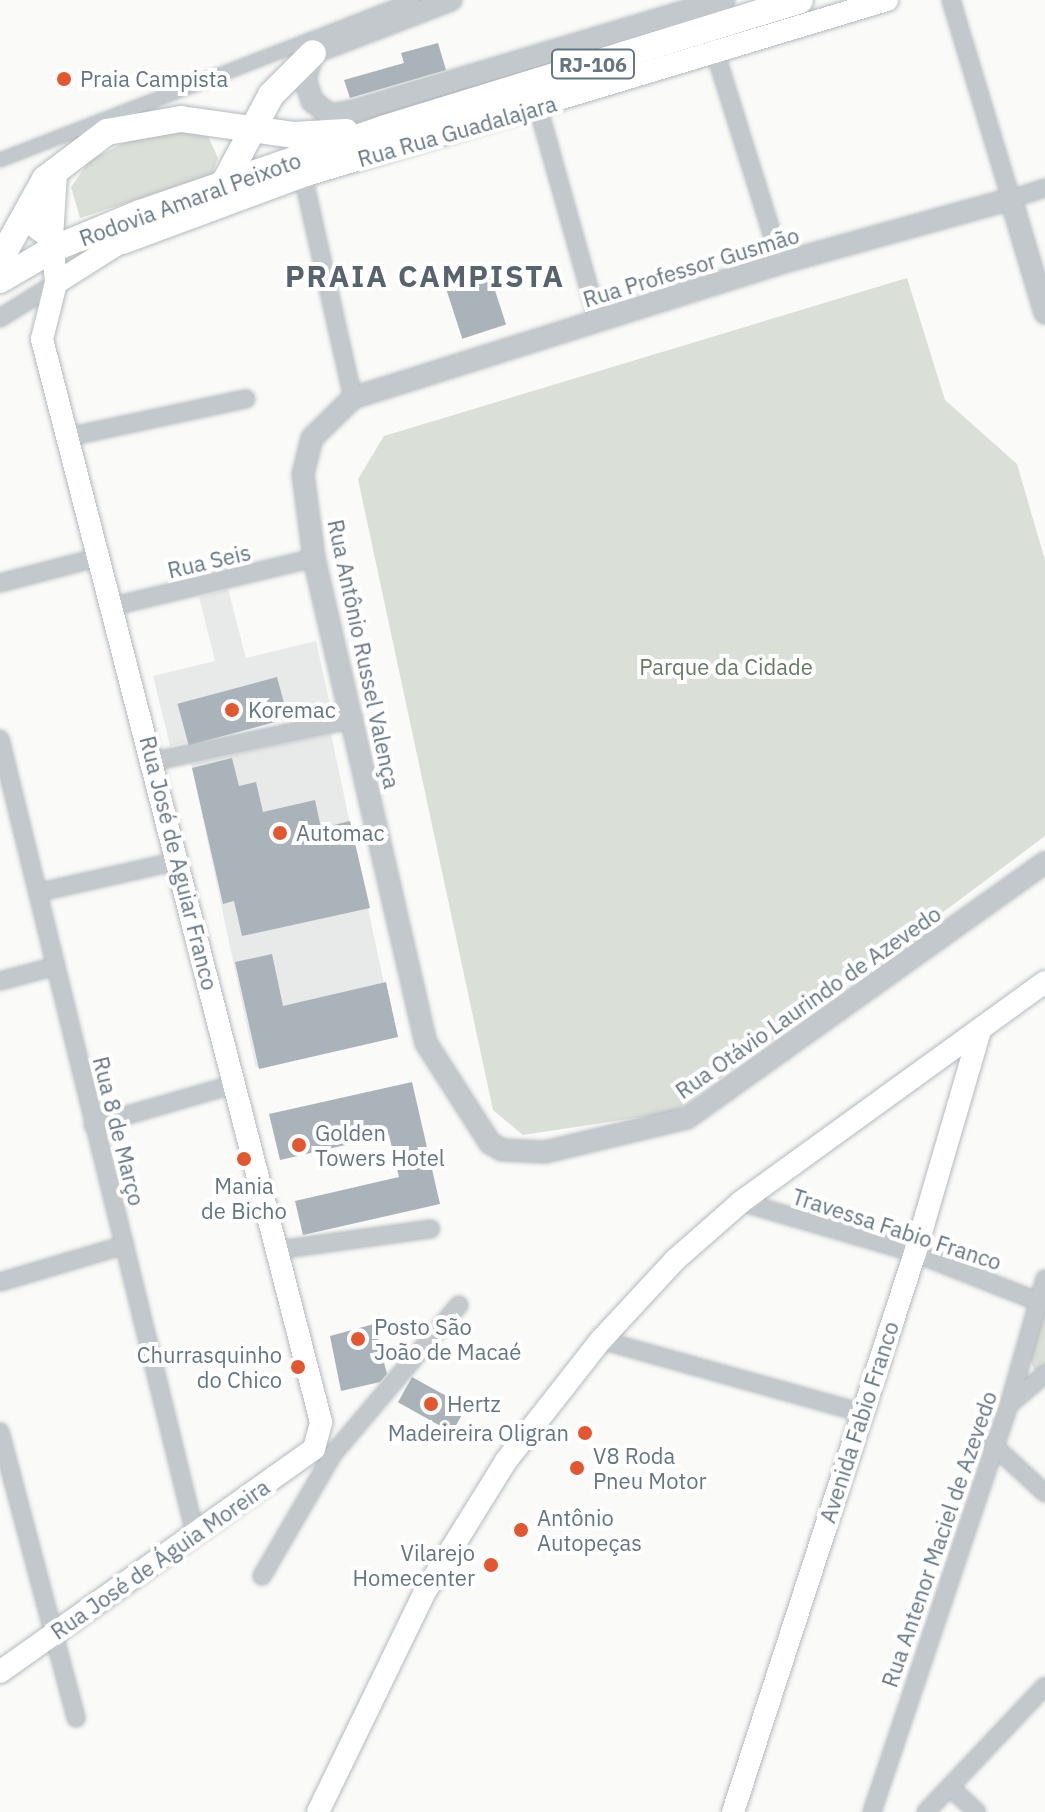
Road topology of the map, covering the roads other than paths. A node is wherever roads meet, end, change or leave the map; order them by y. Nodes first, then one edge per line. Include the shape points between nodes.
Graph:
1 (413, 0) edge
2 (451, 0) edge
3 (724, 0) edge
4 (800, 0) edge
5 (887, 0) edge
6 (951, 0) edge
7 (313, 53) junction
8 (716, 55) junction
9 (538, 107) junction
10 (216, 122) junction
11 (385, 128) junction
12 (253, 130) junction
13 (0, 160) edge
14 (54, 168) junction
15 (303, 176) junction
16 (226, 181) junction
17 (1045, 188) edge
18 (1011, 199) junction
19 (163, 207) junction
20 (26, 220) junction
21 (123, 243) junction
22 (52, 244) junction
23 (0, 260) edge
24 (781, 263) junction
25 (0, 280) edge
26 (56, 283) junction
27 (1045, 313) edge
28 (0, 318) edge
29 (598, 321) junction
30 (353, 398) junction
31 (246, 399) dead end
32 (68, 437) junction
33 (100, 557) junction
34 (314, 558) junction
35 (0, 583) edge
36 (114, 606) junction
37 (354, 719) junction
38 (0, 739) edge
39 (155, 761) junction
40 (178, 861) junction
41 (1045, 863) edge
42 (40, 892) junction
43 (56, 966) junction
44 (0, 981) edge
45 (1045, 982) edge
46 (980, 1030) junction
47 (924, 1070) junction
48 (232, 1085) junction
49 (960, 1090) junction
50 (93, 1125) junction
51 (490, 1143) joint
52 (741, 1202) junction
53 (431, 1229) dead end
54 (125, 1245) junction
55 (277, 1250) junction
56 (915, 1253) junction
57 (1045, 1279) edge
58 (0, 1282) edge
59 (1037, 1301) junction
60 (459, 1305) dead end
61 (601, 1340) junction
62 (1045, 1374) edge
63 (1009, 1405) junction
64 (862, 1413) junction
65 (0, 1432) edge
66 (992, 1444) junction
67 (325, 1449) junction
68 (1045, 1493) edge
69 (195, 1533) junction
70 (262, 1576) dead end
71 (54, 1634) junction
72 (0, 1672) edge
73 (1045, 1686) edge
74 (76, 1718) dead end
75 (951, 1788) junction
76 (318, 1812) edge
77 (733, 1812) edge
78 (872, 1812) edge
79 (926, 1812) edge
80 (977, 1812) edge

1 - 13 street
2 - 7 street
3 - 7 street via 330,115 306,89
4 - 11 highway, Rodovia Amaral Peixoto / RJ-106
5 - 8 main road, Rua Rua Guadalajara
6 - 18 street
7 - 12 highway via 282,79
8 - 9 main road, Rua Rua Guadalajara
8 - 24 street
9 - 15 main road, Rua Rua Guadalajara
9 - 29 street
10 - 12 highway, Rodovia Amaral Peixoto / RJ-106
10 - 14 highway, Rodovia Amaral Peixoto / RJ-106 via 161,120 107,132
10 - 16 highway via 228,161
11 - 12 highway, Rodovia Amaral Peixoto / RJ-106 via 316,135
11 - 16 highway, Rodovia Amaral Peixoto / RJ-106
12 - 16 highway
14 - 20 highway, Rodovia Amaral Peixoto / RJ-106
14 - 22 highway
15 - 21 main road, Rua Rua Guadalajara
15 - 30 street
16 - 19 highway, Rodovia Amaral Peixoto / RJ-106
17 - 18 street, Rua Professor Gusmão
18 - 24 street, Rua Professor Gusmão
18 - 27 street
19 - 21 main road
19 - 22 highway, Rodovia Amaral Peixoto / RJ-106
20 - 22 main road
20 - 23 highway, Rodovia Amaral Peixoto / RJ-106
21 - 26 main road
22 - 25 highway, Rodovia Amaral Peixoto / RJ-106
22 - 26 main road, Rua José de Aguiar Franco
24 - 29 street, Rua Professor Gusmão
26 - 28 street
26 - 32 main road, Rua José de Aguiar Franco via 42,339
29 - 30 street, Rua Professor Gusmão
30 - 34 street, Rua Antônio Russel Valença via 322,423 306,455
31 - 32 street
32 - 33 main road, Rua José de Aguiar Franco
33 - 35 street
33 - 36 main road, Rua José de Aguiar Franco
34 - 36 street, Rua Seis
34 - 37 street, Rua Antônio Russel Valença
36 - 39 main road, Rua José de Aguiar Franco
37 - 39 street
37 - 51 street, Rua Antônio Russel Valença via 426,1043
38 - 42 street, Rua 8 de Março
39 - 40 main road, Rua José de Aguiar Franco
40 - 42 street
40 - 48 main road, Rua José de Aguiar Franco
41 - 51 street, Rua Otávio Laurindo de Azevedo via 687,1118 545,1152 502,1150
42 - 43 street, Rua 8 de Março
43 - 44 street
43 - 50 street, Rua 8 de Março
45 - 46 main road
46 - 47 main road
46 - 49 main road, Avenida Fabio Franco
47 - 49 main road via 950,1071
47 - 52 main road
48 - 50 street
48 - 55 main road, Rua José de Aguiar Franco
49 - 56 main road, Avenida Fabio Franco
50 - 54 street, Rua 8 de Março
52 - 56 street, Travessa Fabio Franco
52 - 61 main road via 675,1260
53 - 55 street
54 - 58 street
54 - 69 street, Rua 8 de Março
55 - 67 main road, Rua José de Aguiar Franco
56 - 59 street, Travessa Fabio Franco
56 - 64 main road, Avenida Fabio Franco
57 - 59 street, Rua Antenor Maciel de Azevedo
59 - 63 street, Rua Antenor Maciel de Azevedo
60 - 67 street
61 - 64 street
61 - 76 main road via 506,1461 426,1590
62 - 63 street
63 - 66 street, Rua Antenor Maciel de Azevedo
64 - 77 main road, Avenida Fabio Franco
65 - 71 street
66 - 68 street
66 - 78 street, Rua Antenor Maciel de Azevedo
67 - 69 main road, Rua José de Águia Moreira
67 - 70 street
69 - 71 main road, Rua José de Águia Moreira
71 - 72 main road, Rua José de Águia Moreira
71 - 74 street
73 - 75 street
75 - 79 street
75 - 80 street

